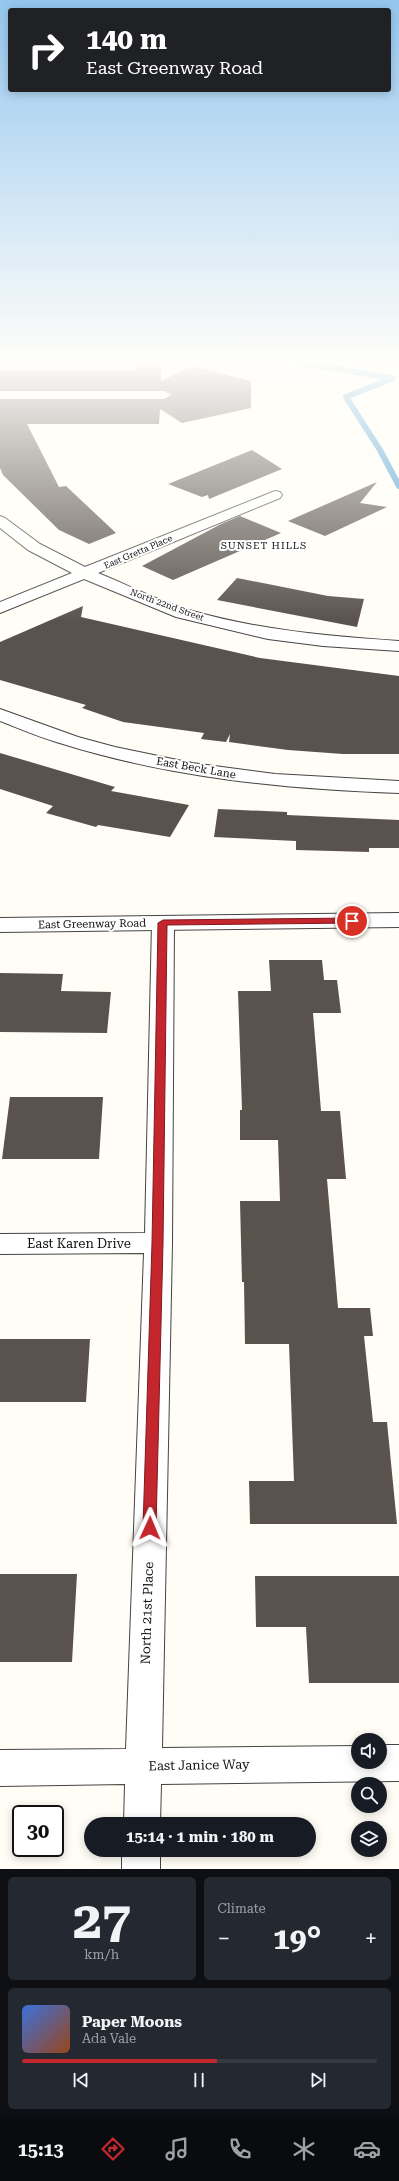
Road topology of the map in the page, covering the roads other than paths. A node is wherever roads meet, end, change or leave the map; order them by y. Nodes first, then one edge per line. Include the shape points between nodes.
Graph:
1 (275, 495) dead end
2 (0, 521) edge
3 (86, 574) junction
4 (0, 608) edge
5 (399, 646) edge
6 (0, 715) edge
7 (399, 787) edge
8 (399, 920) edge
9 (163, 923) junction
10 (0, 925) edge
11 (158, 1243) junction
12 (0, 1244) edge
13 (399, 1762) edge
14 (143, 1766) junction
15 (0, 1768) edge
16 (142, 1817) edge
17 (141, 1857) edge
18 (141, 1869) edge

1 - 3 street, East Gretta Place
2 - 3 street, North 22nd Street via 34,547
3 - 4 street, East Gretta Place
3 - 5 street, North 22nd Street via 182,613 220,623 276,635
6 - 7 street, East Beck Lane via 71,741 130,756 214,772 293,783
8 - 9 street, East Greenway Road
9 - 10 street, East Greenway Road
9 - 11 street, North 21st Place
11 - 12 street, East Karen Drive
11 - 14 street, North 21st Place
13 - 14 street, East Janice Way
14 - 15 street, East Janice Way
14 - 16 street, North 21st Place
17 - 18 street

